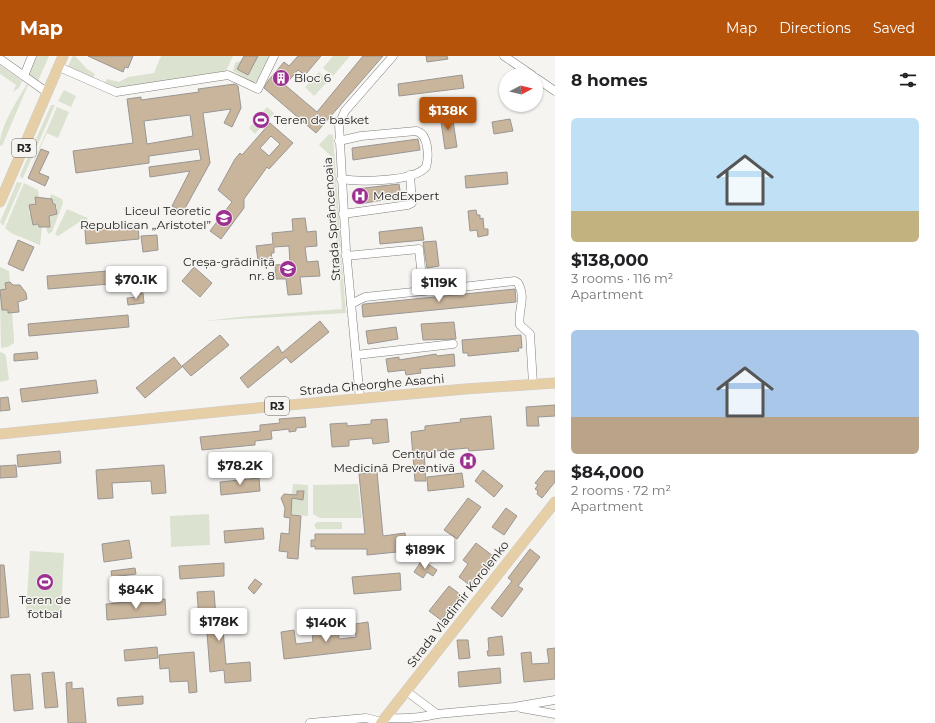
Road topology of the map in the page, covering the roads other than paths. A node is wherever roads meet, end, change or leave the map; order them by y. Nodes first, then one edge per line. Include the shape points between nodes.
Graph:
1 (32, 56) edge
2 (63, 56) edge
3 (274, 56) edge
4 (393, 56) edge
5 (504, 56) edge
6 (0, 59) edge
7 (59, 67) junction
8 (522, 68) edge
9 (24, 76) junction
10 (543, 82) edge
11 (555, 90) edge
12 (48, 93) junction
13 (339, 141) junction
14 (410, 175) junction
15 (341, 179) junction
16 (0, 202) edge
17 (343, 214) junction
18 (346, 256) junction
19 (421, 268) dead end
20 (452, 279) dead end
21 (433, 290) dead end
22 (351, 304) junction
23 (453, 344) dead end
24 (356, 355) junction
25 (555, 383) edge
26 (533, 384) junction
27 (360, 399) junction
28 (0, 434) edge
29 (555, 502) edge
30 (406, 691) junction
31 (555, 700) edge
32 (514, 707) junction
33 (437, 714) junction
34 (555, 714) edge
35 (383, 721) edge
36 (310, 723) edge

1 - 9 street
2 - 7 main road, R3
3 - 7 street via 258,89 228,75 116,92
4 - 13 street, Strada Sprâncenoaia via 345,111 339,124
5 - 8 street
6 - 9 street
7 - 12 main road, R3
9 - 12 street
10 - 11 street
12 - 16 main road, R3
13 - 14 street via 419,131 425,137 428,163 425,170
13 - 15 street, Strada Sprâncenoaia
14 - 15 street via 362,181
14 - 17 street via 412,203
15 - 17 street, Strada Sprâncenoaia
17 - 18 street, Strada Sprâncenoaia
18 - 19 street via 419,249
18 - 22 street, Strada Sprâncenoaia
20 - 26 street via 453,288 515,281 518,283 523,305 519,320 520,326 530,334
21 - 22 street via 365,297
22 - 24 street, Strada Sprâncenoaia
23 - 24 street
24 - 27 street, Strada Sprâncenoaia
25 - 26 main road, Strada Gheorghe Asachi / R3
26 - 27 main road, Strada Gheorghe Asachi / R3
27 - 28 main road, Strada Gheorghe Asachi / R3
29 - 30 main road, Strada Vladimir Korolenko
30 - 33 street
30 - 35 main road, Strada Vladimir Korolenko
31 - 32 street
32 - 33 street
32 - 34 street
33 - 35 street
35 - 36 street via 366,718

